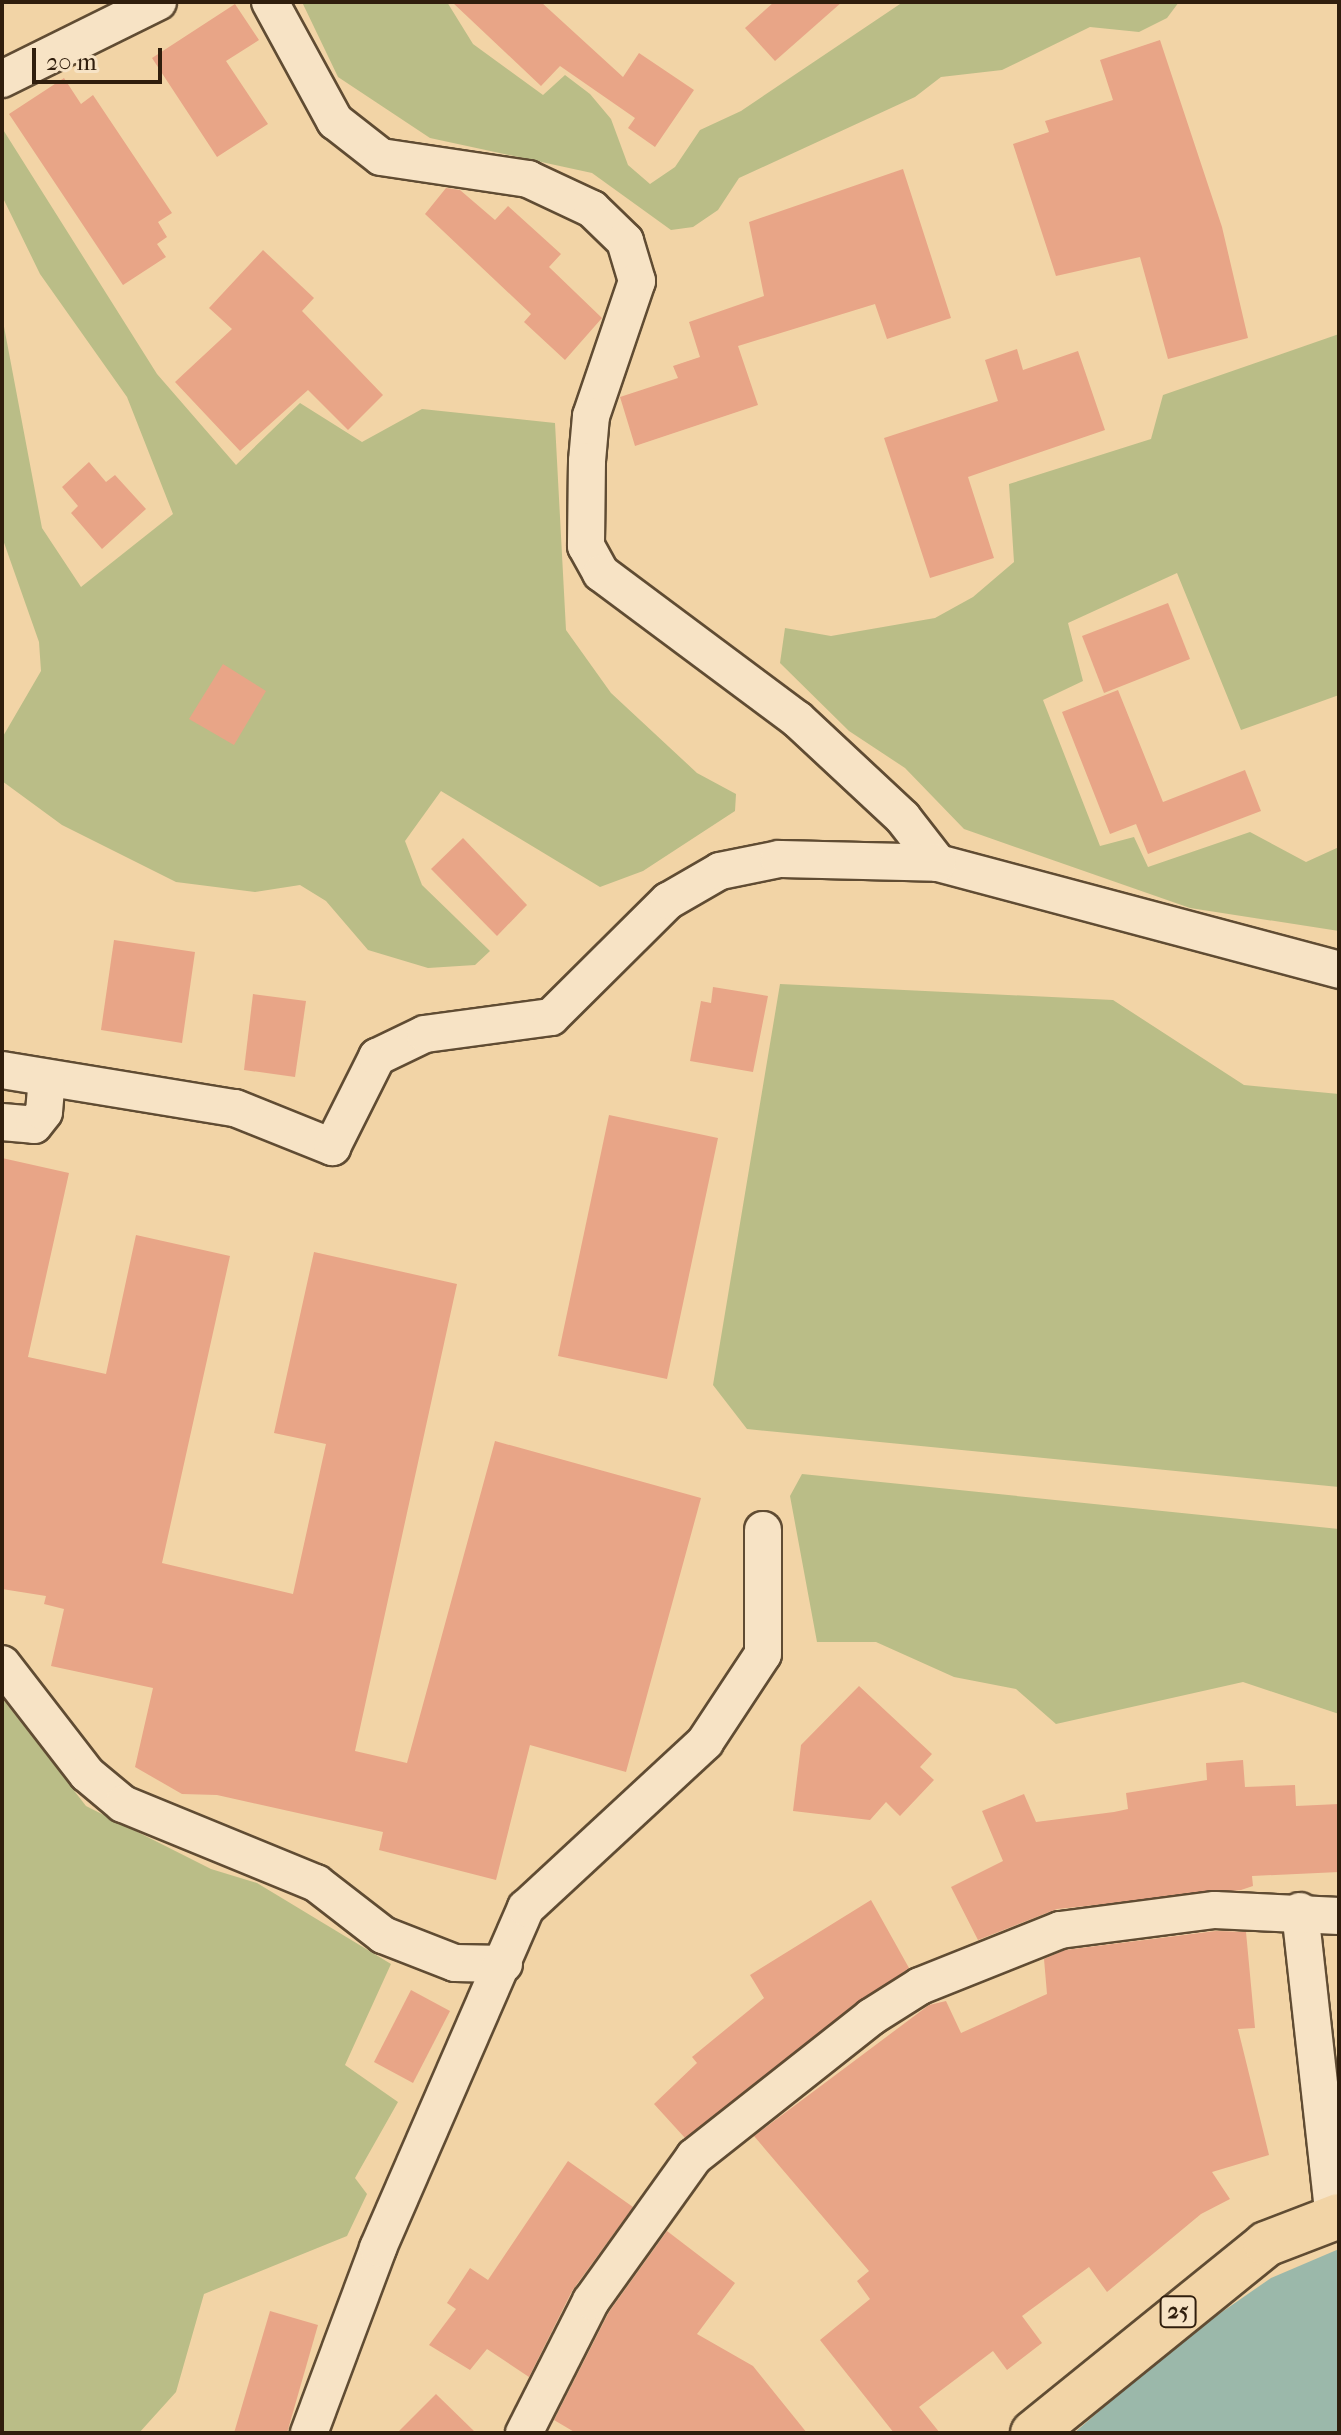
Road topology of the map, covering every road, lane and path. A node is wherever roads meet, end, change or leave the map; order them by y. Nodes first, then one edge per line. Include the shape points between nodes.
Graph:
1 (158, 2) edge
2 (270, 2) edge
3 (2, 79) edge
4 (938, 863) junction
5 (1339, 970) edge
6 (2, 1070) edge
7 (47, 1080) junction
8 (2, 1122) edge
9 (763, 1530) dead end
10 (2, 1664) edge
11 (1300, 1911) junction
12 (1339, 1916) edge
13 (504, 1964) junction
14 (1336, 2216) edge
15 (309, 2433) edge
16 (525, 2433) edge
17 (1033, 2433) edge

1 - 3 street
2 - 4 street via 335,121 381,157 528,179 592,209 625,241 637,281 591,416 586,546 601,573 797,719 903,818
4 - 5 street
4 - 7 street via 779,859 720,871 668,901 551,1017 425,1034 377,1057 332,1147 235,1108
6 - 7 street
7 - 8 street via 44,1112 34,1125
9 - 13 street via 763,1654 732,1707 526,1908
10 - 13 street via 87,1774 123,1804 316,1883 383,1935 455,1963
11 - 12 street
11 - 14 street
11 - 16 street via 1172,1913 1060,1930 920,1986 871,2017 694,2157 591,2301
13 - 15 street via 378,2248
14 - 17 main road, 25 via 1266,2244

